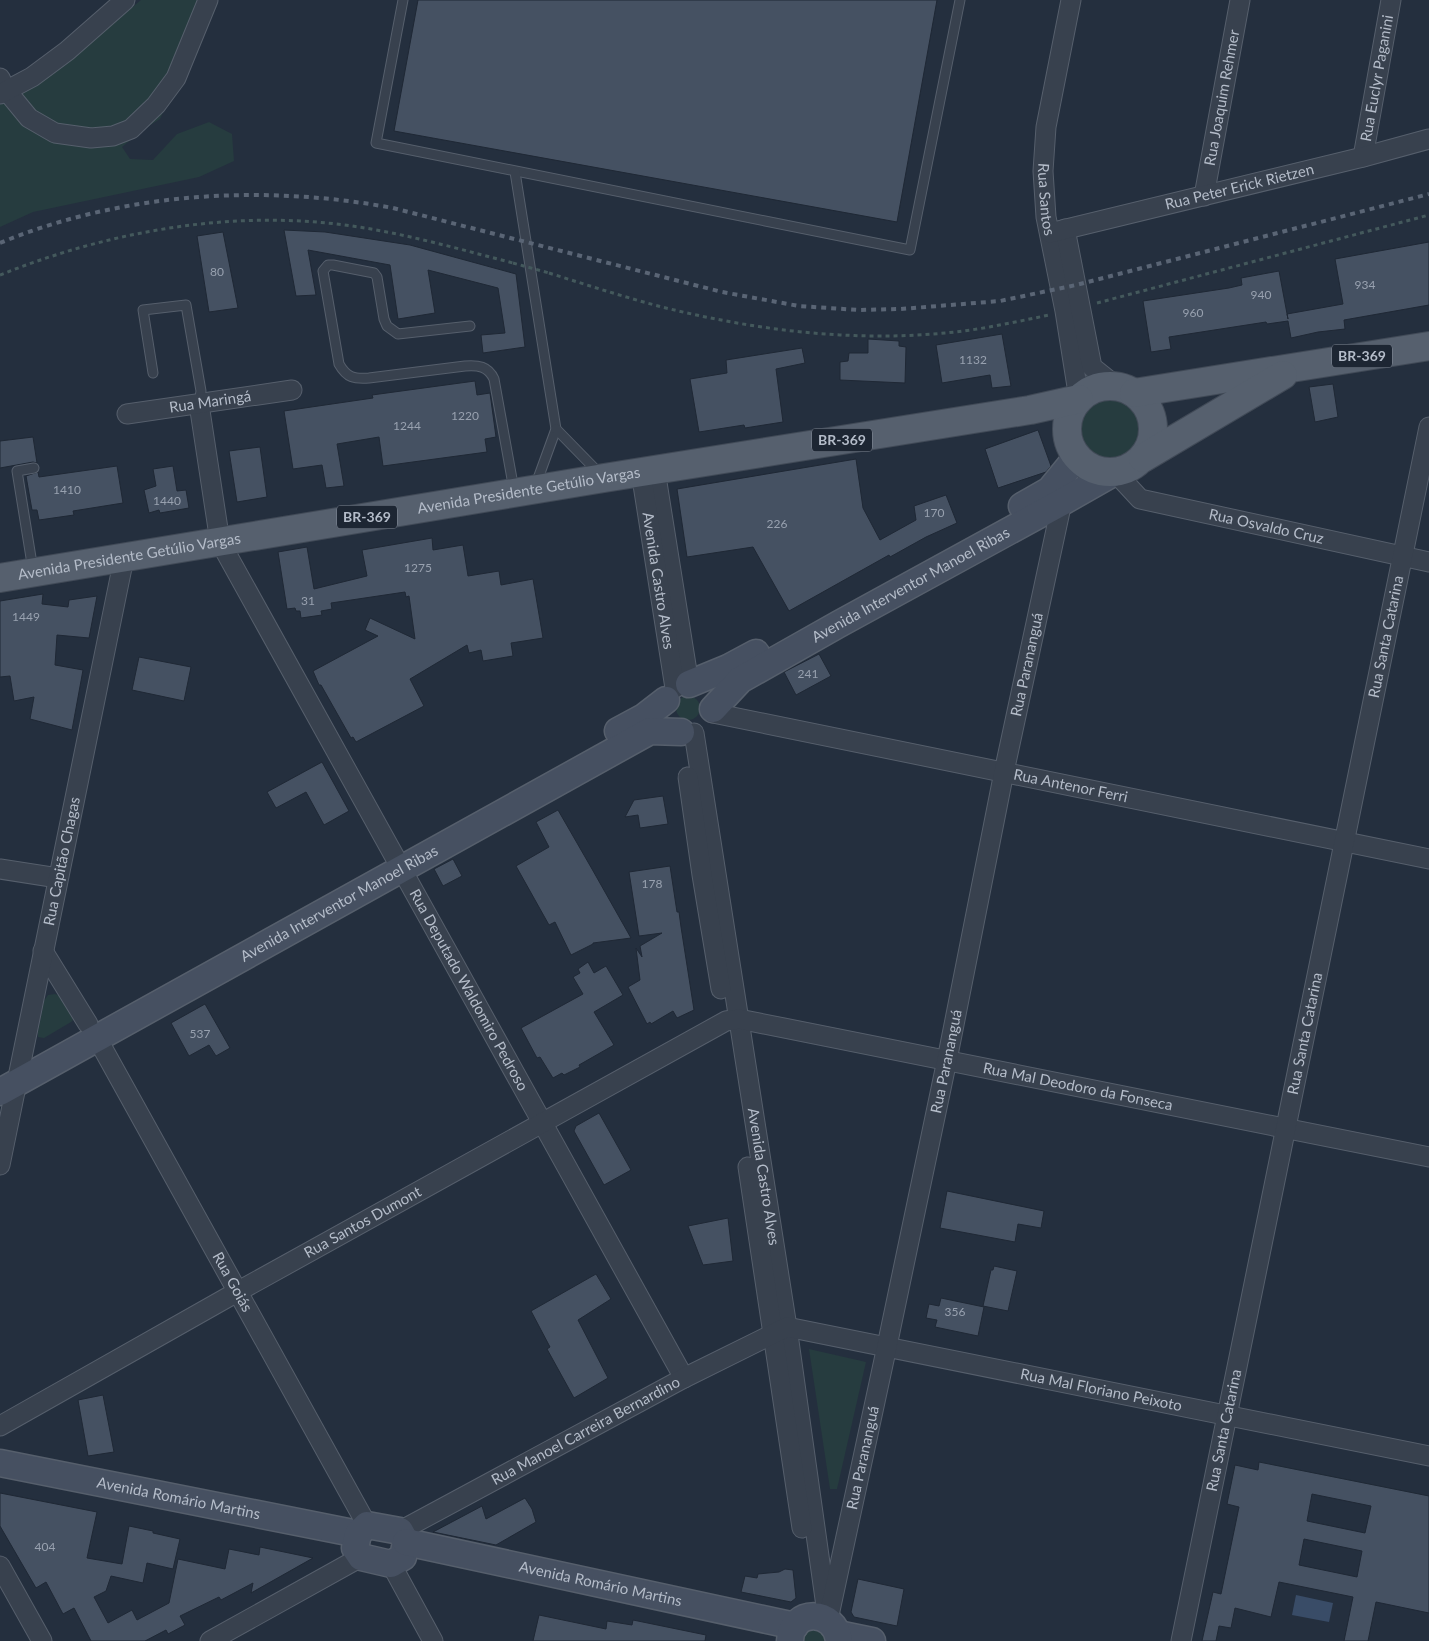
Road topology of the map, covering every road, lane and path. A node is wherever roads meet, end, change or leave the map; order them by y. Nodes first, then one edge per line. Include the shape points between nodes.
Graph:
1 (125, 0) edge
2 (208, 0) edge
3 (403, 0) edge
4 (960, 0) edge
5 (1070, 0) edge
6 (1240, 0) edge
7 (1392, 0) edge
8 (2, 87) edge
9 (1429, 139) edge
10 (1363, 157) junction
11 (514, 172) junction
12 (1204, 196) junction
13 (1429, 215) edge
14 (1057, 231) junction
15 (0, 276) edge
16 (1072, 309) junction
17 (470, 326) dead end
18 (1429, 346) edge
19 (1295, 368) junction
20 (153, 372) dead end
21 (292, 390) dead end
22 (1126, 390) junction
23 (1079, 399) junction
24 (199, 404) junction
25 (1030, 410) junction
26 (127, 414) dead end
27 (1429, 427) edge
28 (556, 429) junction
29 (1072, 448) junction
30 (1143, 458) junction
31 (34, 468) dead end
32 (648, 471) junction
33 (1115, 472) junction
34 (604, 478) junction
35 (524, 492) junction
36 (1062, 502) junction
37 (220, 542) junction
38 (1402, 556) junction
39 (124, 558) junction
40 (1429, 562) edge
41 (33, 572) junction
42 (0, 578) edge
43 (835, 618) junction
44 (676, 691) junction
45 (713, 711) junction
46 (688, 732) junction
47 (1004, 772) junction
48 (1344, 841) junction
49 (1429, 859) edge
50 (398, 860) junction
51 (0, 868) edge
52 (58, 878) junction
53 (43, 951) junction
54 (732, 1020) junction
55 (93, 1031) junction
56 (947, 1060) junction
57 (10, 1078) edge
58 (542, 1122) junction
59 (1285, 1128) junction
60 (1429, 1158) edge
61 (0, 1165) edge
62 (237, 1292) junction
63 (780, 1330) junction
64 (887, 1346) junction
65 (684, 1378) junction
66 (1227, 1416) junction
67 (0, 1426) edge
68 (1429, 1456) edge
69 (0, 1463) edge
70 (0, 1476) edge
71 (360, 1541) junction
72 (400, 1549) junction
73 (0, 1566) edge
74 (814, 1631) edge
75 (42, 1641) edge
76 (210, 1641) edge
77 (433, 1641) edge
78 (872, 1641) edge
79 (1181, 1641) edge

1 - 8 street via 32,77
2 - 8 street via 176,78 156,105 131,129 113,136 91,138 55,133 29,118
3 - 11 lane via 376,143
4 - 11 lane via 910,250
5 - 14 street, Rua Santos via 1043,149 1044,194
6 - 12 street, Rua Joaquim Rehmer
7 - 10 street, Rua Euclyr Paganini
9 - 10 street, Rua Peter Erick Rietzen
10 - 12 street, Rua Peter Erick Rietzen
11 - 28 lane
12 - 14 street, Rua Peter Erick Rietzen
13 - 16 path
14 - 16 street, Rua Santos
15 - 16 path, bridge via 34,262 111,239 184,226 248,221 327,223 410,236 690,314 814,333 896,336 945,333 999,326
16 - 22 street via 1092,366
16 - 23 street, Rua Santos
17 - 35 lane via 398,334 387,326 384,319 374,273 333,265 323,270 339,364 352,377 360,379 465,366 476,366 490,372
18 - 19 main road, BR-369
19 - 22 main road, BR-369
19 - 30 main road, BR-369
20 - 24 lane via 143,310 186,304 200,391
21 - 24 street, Rua Maringá
22 - 23 main road, BR-369 via 1100,387
22 - 30 main road via 1147,406 1153,424 1152,441
23 - 25 main road, Avenida Presidente Getúlio Vargas / BR-369
23 - 29 main road via 1067,425
24 - 26 street, Rua Maringá
24 - 37 street, Rua Deputado Waldomiro Pedroso
25 - 29 main road
25 - 32 main road, Avenida Presidente Getúlio Vargas / BR-369
27 - 38 street, Rua Santa Catarina
28 - 34 lane
28 - 35 lane
29 - 33 main road via 1090,467
29 - 43 street, Avenida Interventor Manoel Ribas via 1050,490
30 - 33 main road, BR-369
31 - 41 lane via 16,471
32 - 34 main road, Avenida Presidente Getúlio Vargas / BR-369
32 - 44 street, Avenida Castro Alves
33 - 36 street, Avenida Interventor Manoel Ribas
33 - 38 street, Rua Osvaldo Cruz via 1140,499
34 - 35 main road, Avenida Presidente Getúlio Vargas / BR-369
35 - 37 main road, Avenida Presidente Getúlio Vargas / BR-369
36 - 43 street, Avenida Interventor Manoel Ribas
36 - 47 street, Rua Parananguá
37 - 39 main road, Avenida Presidente Getúlio Vargas / BR-369
37 - 50 street, Rua Deputado Waldomiro Pedroso
38 - 40 street, Rua Osvaldo Cruz
38 - 48 street, Rua Santa Catarina
39 - 41 main road, Avenida Presidente Getúlio Vargas / BR-369
39 - 52 street, Rua Capitão Chagas
41 - 42 main road, Avenida Presidente Getúlio Vargas / BR-369
43 - 44 street, Avenida Interventor Manoel Ribas
43 - 45 street, Avenida Interventor Manoel Ribas via 740,680
44 - 45 street via 698,686 712,699
44 - 46 street via 664,710 673,727
44 - 50 street, Avenida Interventor Manoel Ribas via 644,717
45 - 46 street via 706,726
45 - 47 street, Rua Antenor Ferri
46 - 50 street, Avenida Interventor Manoel Ribas via 650,731
46 - 54 street, Avenida Castro Alves
47 - 48 street, Rua Antenor Ferri
47 - 56 street, Rua Parananguá
48 - 49 street, Rua Antenor Ferri
48 - 59 street, Rua Santa Catarina
50 - 55 street, Avenida Interventor Manoel Ribas
50 - 58 street, Rua Deputado Waldomiro Pedroso
51 - 52 street
52 - 53 street, Rua Capitão Chagas
53 - 55 street, Rua Goiás
53 - 57 street, Rua Capitão Chagas
54 - 56 street, Rua Mal Deodoro da Fonseca
54 - 58 street, Rua Santos Dumont
54 - 63 street, Avenida Castro Alves
55 - 57 street, Avenida Interventor Manoel Ribas
55 - 62 street, Rua Goiás
56 - 59 street, Rua Mal Deodoro da Fonseca
56 - 64 street, Rua Parananguá
57 - 61 street, Rua Capitão Chagas
58 - 62 street, Rua Santos Dumont
58 - 65 street, Rua Deputado Waldomiro Pedroso
59 - 60 street, Rua Mal Deodoro da Fonseca
59 - 66 street, Rua Santa Catarina
62 - 67 street, Rua Santos Dumont
62 - 71 street, Rua Goiás
63 - 64 street, Rua Mal Floriano Peixoto
63 - 65 street, Rua Manoel Carreira Bernardino
63 - 74 street, Avenida Castro Alves
64 - 66 street, Rua Mal Floriano Peixoto
64 - 74 street, Rua Parananguá
65 - 72 street, Rua Manoel Carreira Bernardino
66 - 68 street, Rua Mal Floriano Peixoto
66 - 79 street, Rua Santa Catarina
69 - 71 street, Avenida Romário Martins
70 - 71 street, Avenida Romário Martins
71 - 72 street, Avenida Romário Martins
71 - 76 street
72 - 74 street, Avenida Romário Martins
72 - 77 street
73 - 75 street
74 - 78 street, Avenida Romário Martins

